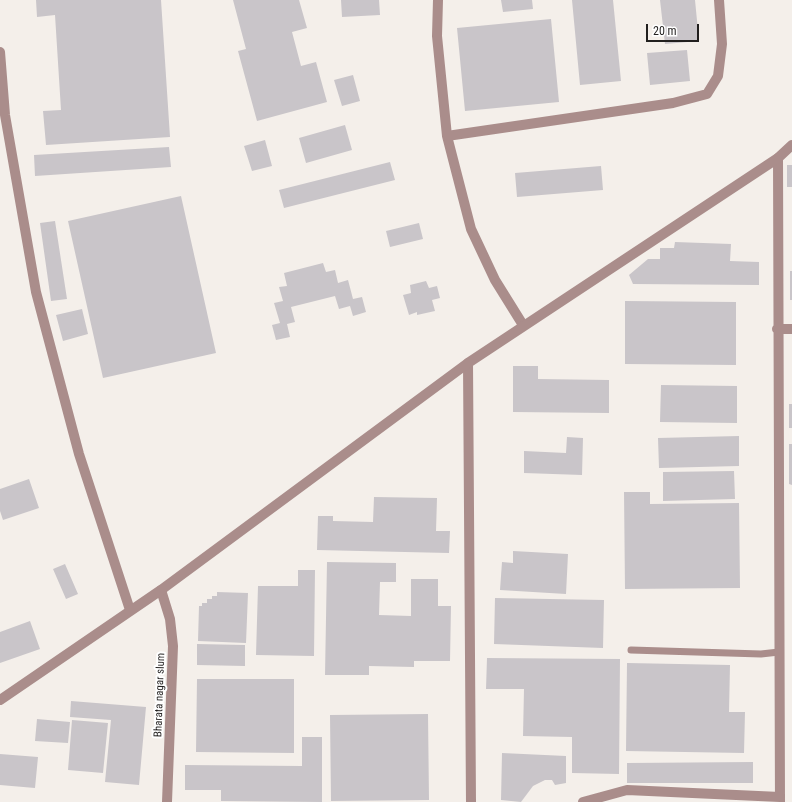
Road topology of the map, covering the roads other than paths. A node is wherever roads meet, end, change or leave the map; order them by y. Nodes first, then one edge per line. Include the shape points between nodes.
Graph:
1 (438, 0) edge
2 (719, 0) edge
3 (0, 52) edge
4 (447, 136) junction
5 (792, 145) edge
6 (778, 158) junction
7 (523, 325) junction
8 (777, 329) junction
9 (792, 329) edge
10 (468, 363) junction
11 (160, 590) junction
12 (130, 610) junction
13 (632, 650) dead end
14 (779, 652) junction
15 (0, 700) edge
16 (780, 800) edge
17 (167, 802) edge
18 (472, 802) edge
19 (583, 802) edge

1 - 4 street via 437,36
2 - 4 street via 722,44 718,76 707,94 673,103
3 - 12 street via 5,115 36,292 79,454
4 - 7 street via 471,229 495,280
5 - 6 street
6 - 7 street
6 - 8 street
7 - 10 street
8 - 9 street
8 - 14 street
10 - 11 street
10 - 18 street
11 - 12 street
11 - 17 street, Bharata nagar slum via 170,619 173,646
12 - 15 street
13 - 14 lane via 761,654
14 - 16 street
16 - 19 street via 627,790

